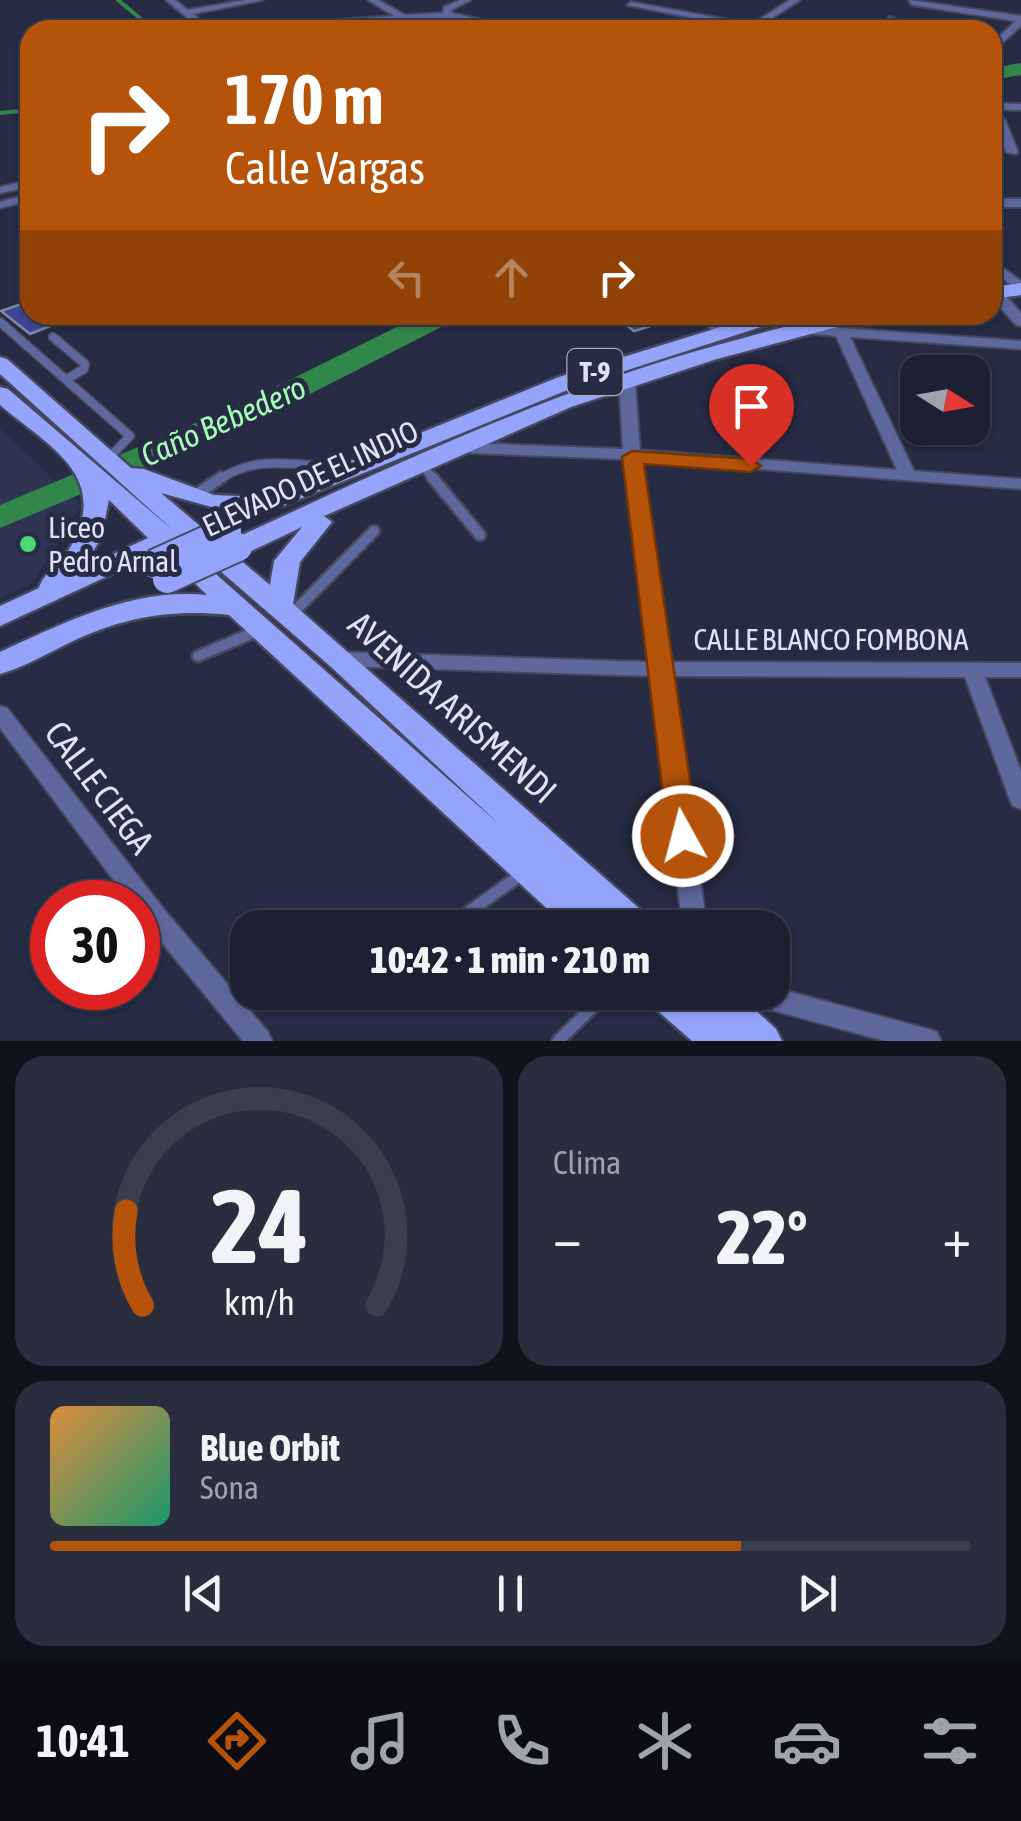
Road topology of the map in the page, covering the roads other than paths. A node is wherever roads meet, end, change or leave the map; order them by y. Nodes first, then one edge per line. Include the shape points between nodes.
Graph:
1 (170, 0) edge
2 (259, 0) edge
3 (372, 0) edge
4 (467, 0) edge
5 (684, 0) edge
6 (796, 0) edge
7 (913, 1) edge
8 (631, 5) dead end
9 (1012, 9) dead end
10 (663, 11) junction
11 (186, 13) junction
12 (448, 14) junction
13 (1003, 16) junction
14 (403, 18) junction
15 (195, 20) edge
16 (375, 20) edge
17 (473, 20) edge
18 (710, 20) edge
19 (764, 20) edge
20 (889, 20) edge
21 (1021, 20) edge
22 (1002, 44) edge
23 (1002, 124) edge
24 (1017, 152) edge
25 (1004, 283) edge
26 (0, 322) edge
27 (1021, 322) edge
28 (712, 325) edge
29 (742, 325) edge
30 (818, 325) edge
31 (801, 329) junction
32 (720, 331) junction
33 (842, 334) junction
34 (53, 337) dead end
35 (1021, 345) edge
36 (0, 363) edge
37 (67, 379) junction
38 (627, 381) junction
39 (0, 394) edge
40 (560, 405) junction
41 (416, 444) junction
42 (472, 448) junction
43 (632, 457) junction
44 (102, 464) junction
45 (365, 466) junction
46 (426, 470) junction
47 (908, 477) junction
48 (1021, 484) edge
49 (124, 490) junction
50 (190, 498) junction
51 (319, 522) junction
52 (374, 531) dead end
53 (480, 535) dead end
54 (228, 549) junction
55 (167, 560) junction
56 (30, 602) junction
57 (237, 607) junction
58 (0, 617) edge
59 (276, 618) junction
60 (0, 634) edge
61 (0, 654) edge
62 (198, 656) dead end
63 (340, 658) junction
64 (0, 664) edge
65 (663, 669) junction
66 (972, 669) junction
67 (1021, 670) edge
68 (0, 713) edge
69 (1021, 800) edge
70 (529, 870) junction
71 (472, 910) edge
72 (572, 910) edge
73 (617, 910) edge
74 (692, 910) edge
75 (590, 1010) edge
76 (710, 1022) edge
77 (259, 1041) edge
78 (558, 1041) edge
79 (763, 1041) edge
80 (928, 1041) edge

1 - 11 street
2 - 11 street
3 - 14 street
4 - 12 street
5 - 10 street
6 - 19 street
7 - 13 street
7 - 20 street
8 - 10 street
9 - 13 street
10 - 18 street
11 - 15 street
12 - 14 street
12 - 17 street
13 - 21 street
14 - 16 street
21 - 22 street
23 - 24 street
25 - 27 street
26 - 37 lane
28 - 32 lane
29 - 32 main road, T-9
30 - 31 main road, T-9
31 - 33 street
31 - 38 main road, T-9
32 - 41 main road, T-9 via 567,382
33 - 35 street
33 - 47 street
34 - 37 lane via 85,364
36 - 44 main road, T-9
37 - 44 lane via 130,436
38 - 40 main road, T-9
38 - 43 street
39 - 44 main road, T-9
40 - 42 main road, T-9
40 - 54 main road, ELEVADO DE EL INDIO / T-9
41 - 45 main road, T-9
41 - 54 main road, ELEVADO DE EL INDIO
42 - 43 street
42 - 46 main road, T-9
43 - 47 street
43 - 65 street
44 - 49 main road
44 - 49 main road, T-9
45 - 50 main road, T-9 via 266,504 230,507
45 - 50 lane via 244,466
46 - 51 main road, T-9
46 - 53 lane
47 - 48 street
49 - 50 main road, T-9
49 - 54 main road, T-9
49 - 55 main road, T-9
49 - 56 main road via 64,577
51 - 54 main road, T-9
51 - 59 main road, T-9 via 287,560
52 - 59 lane
54 - 55 main road, ELEVADO DE EL INDIO / T-9, bridge
54 - 55 main road via 185,539
54 - 59 main road, AVENIDA ARISMENDI
55 - 56 main road
55 - 57 main road, AVENIDA ARISMENDI
55 - 60 main road, ELEVADO DE EL INDIO
55 - 61 main road, ELEVADO DE EL INDIO / T-9
56 - 58 main road
57 - 59 main road, AVENIDA ARISMENDI
57 - 64 main road via 145,604
59 - 62 lane
59 - 63 main road, AVENIDA ARISMENDI
59 - 70 main road, AVENIDA ARISMENDI
63 - 65 street, CALLE BLANCO FOMBONA
63 - 73 main road, AVENIDA ARISMENDI
65 - 66 street, CALLE BLANCO FOMBONA
65 - 74 street
66 - 67 street, CALLE BLANCO FOMBONA
66 - 69 street
68 - 77 street, CALLE CIEGA via 152,914
70 - 71 lane
70 - 72 main road, AVENIDA ARISMENDI
75 - 78 lane
76 - 79 main road
76 - 80 street via 772,998

